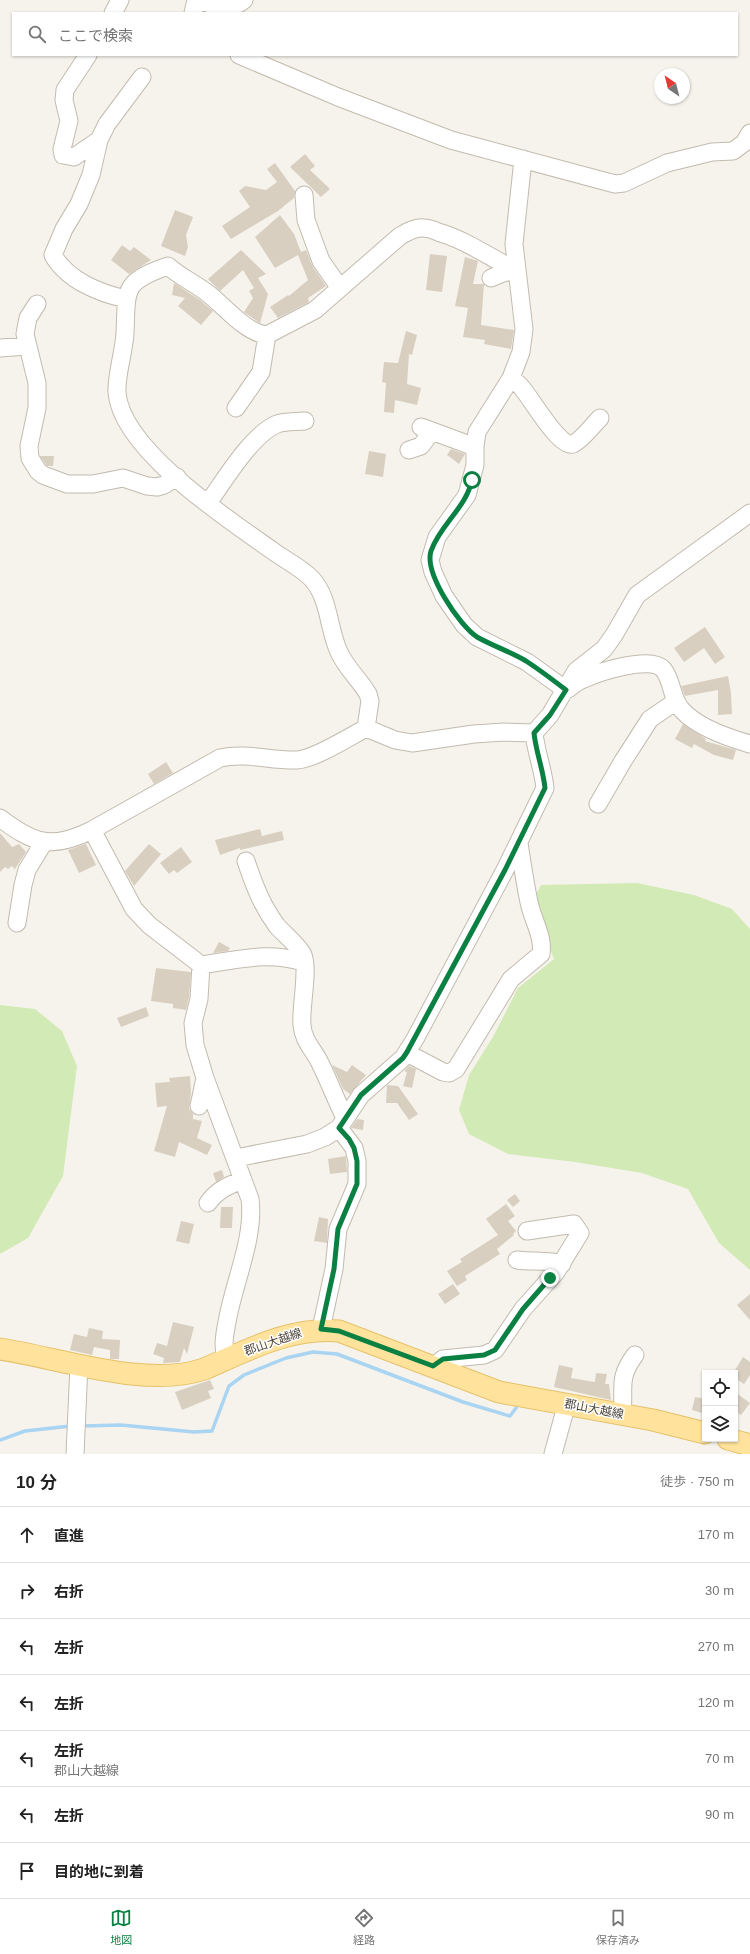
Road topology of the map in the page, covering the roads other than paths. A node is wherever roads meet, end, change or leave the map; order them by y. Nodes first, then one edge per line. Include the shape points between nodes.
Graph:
1 (120, 0) edge
2 (196, 0) edge
3 (201, 0) edge
4 (244, 0) edge
5 (114, 12) edge
6 (193, 12) edge
7 (87, 56) edge
8 (241, 56) edge
9 (142, 77) dead end
10 (750, 133) edge
11 (99, 140) junction
12 (523, 159) junction
13 (304, 195) dead end
14 (515, 270) junction
15 (492, 278) dead end
16 (340, 288) junction
17 (126, 299) junction
18 (37, 304) dead end
19 (267, 335) junction
20 (26, 346) junction
21 (0, 348) edge
22 (511, 378) junction
23 (236, 408) dead end
24 (600, 418) dead end
25 (305, 421) dead end
26 (475, 447) junction
27 (409, 450) dead end
28 (177, 478) junction
29 (208, 503) junction
30 (750, 513) edge
31 (566, 690) junction
32 (675, 702) junction
33 (366, 728) junction
34 (534, 733) junction
35 (750, 744) edge
36 (598, 804) dead end
37 (0, 818) edge
38 (92, 830) junction
39 (44, 842) junction
40 (519, 843) junction
41 (246, 861) dead end
42 (17, 924) dead end
43 (303, 962) junction
44 (201, 965) junction
45 (407, 1052) junction
46 (205, 1078) junction
47 (199, 1106) dead end
48 (342, 1123) junction
49 (236, 1158) junction
50 (243, 1180) junction
51 (208, 1203) dead end
52 (527, 1231) dead end
53 (517, 1260) dead end
54 (562, 1264) junction
55 (321, 1329) junction
56 (0, 1349) edge
57 (635, 1355) dead end
58 (226, 1360) junction
59 (79, 1365) junction
60 (433, 1366) junction
61 (567, 1403) junction
62 (622, 1414) junction
63 (702, 1432) edge
64 (738, 1442) edge
65 (750, 1445) edge
66 (75, 1454) edge
67 (553, 1454) edge

1 - 5 street
2 - 6 street
3 - 4 street via 231,7
7 - 11 street via 65,90 64,100 69,121 62,148 63,155 74,157
8 - 12 street via 338,97 451,140
9 - 11 street via 107,124
10 - 12 street via 744,143 733,151 712,152 667,162 624,183 615,184
11 - 17 street via 91,175 80,204 64,229 53,255 58,264 72,277 113,296
12 - 14 street via 514,244
13 - 16 street via 306,220 321,261
14 - 15 street
14 - 16 street via 450,235 424,228 400,236
14 - 22 street via 524,329 521,352
16 - 19 street via 315,310
17 - 19 street via 133,283 152,271 168,266 206,292 243,324
17 - 28 street via 125,334 117,392 119,404 123,416 149,452
18 - 20 street via 28,318
19 - 23 street via 261,372
20 - 21 street
20 - 28 street via 37,383 37,408 29,446 30,458 40,473 67,484 93,484 124,478 157,487
22 - 24 street via 522,388 558,437 567,444 576,441
22 - 26 street via 481,426
25 - 29 street via 279,423 265,431
26 - 27 street via 427,429 421,446
26 - 31 street via 475,465 470,488 463,502 437,537 430,560 433,572 444,596 464,625 477,636 527,662
28 - 29 street
29 - 33 street via 311,579 323,594 339,652 368,694 370,701
30 - 31 street via 637,595 611,640 604,649 576,671
31 - 32 street via 583,679 602,673 639,663 655,663 664,670 669,679
31 - 34 street via 550,715
32 - 35 street via 682,711 712,730
32 - 36 street via 650,719
33 - 34 street via 395,740 412,742 474,734
33 - 38 street via 299,760 240,755 220,758
34 - 40 street via 545,788
37 - 39 street via 30,837
38 - 39 street via 76,838
38 - 44 street via 134,909
39 - 42 street via 27,870
40 - 45 street
40 - 45 street via 533,920 542,940 541,954 511,979 456,1069 449,1073 443,1072
41 - 43 street via 266,910 303,954
43 - 44 street via 264,956
43 - 48 street via 304,1034 320,1062
44 - 46 street via 193,1023 195,1044
45 - 48 street via 361,1095
46 - 47 street
46 - 49 street
48 - 49 street via 325,1137 307,1144
48 - 55 street via 354,1148 357,1184 338,1229 334,1269
49 - 50 street
50 - 51 street via 230,1184
50 - 58 street via 250,1199 251,1228 224,1337 223,1349
52 - 54 street via 574,1224 580,1233
53 - 54 street
54 - 60 street via 523,1309 495,1350 484,1355 443,1359
55 - 58 main road, 郡山大越線 via 286,1336
55 - 60 main road, 郡山大越線 via 339,1331
56 - 59 main road, 郡山大越線
57 - 62 street via 622,1378
58 - 59 main road, 郡山大越線 via 177,1376 148,1376
59 - 66 street
60 - 61 main road, 郡山大越線 via 499,1392
61 - 62 main road, 郡山大越線
61 - 67 street
62 - 63 main road, 郡山大越線
64 - 65 main road

